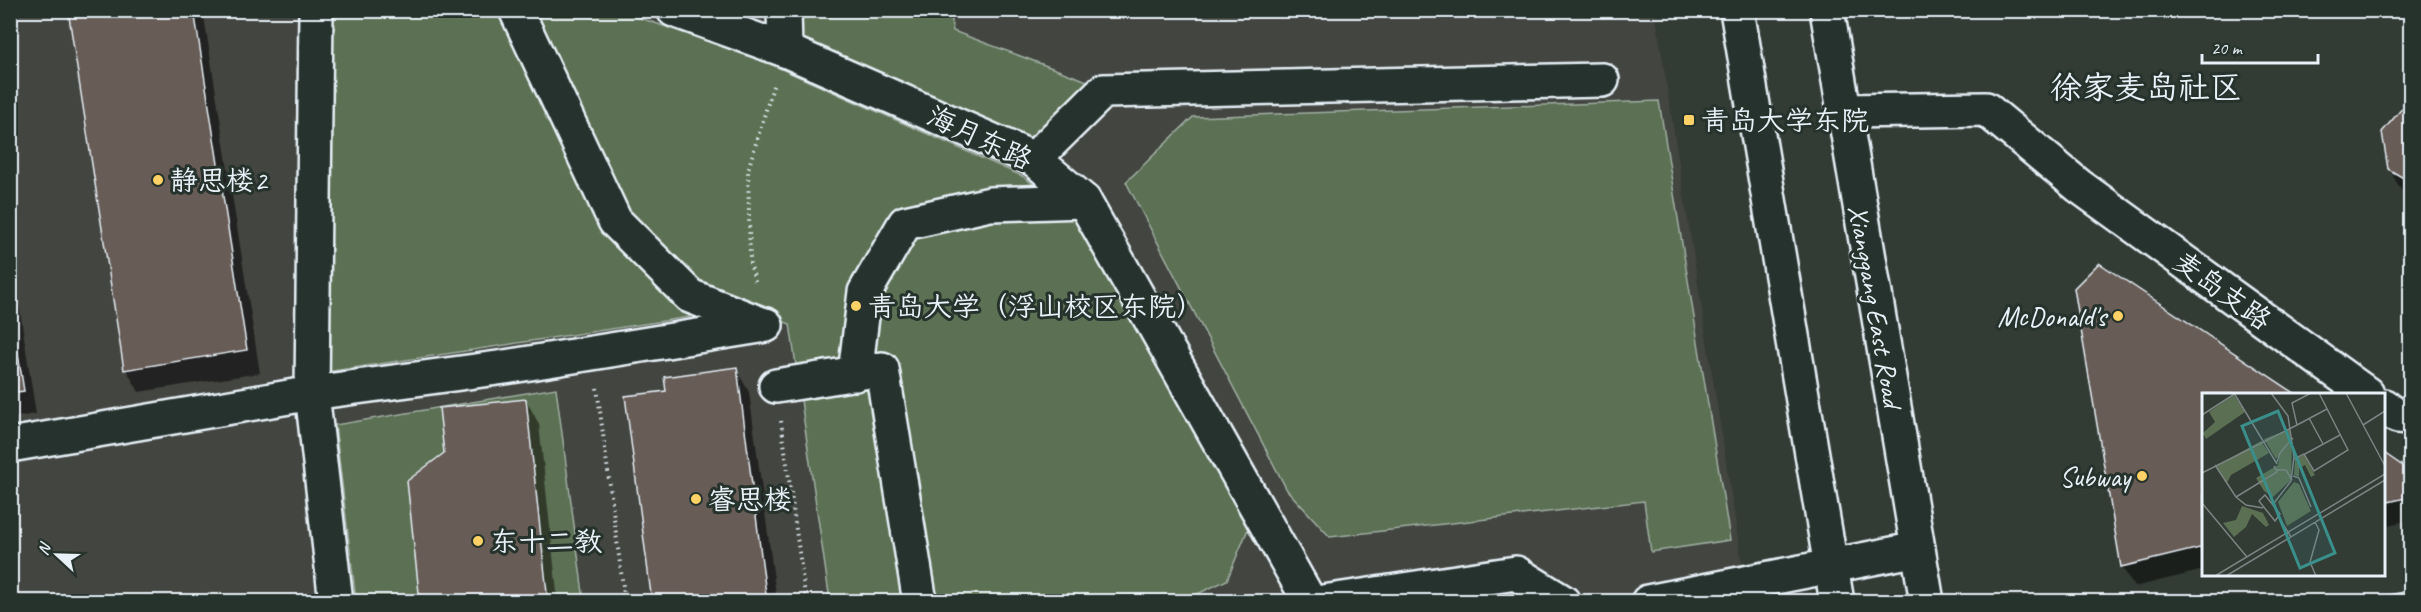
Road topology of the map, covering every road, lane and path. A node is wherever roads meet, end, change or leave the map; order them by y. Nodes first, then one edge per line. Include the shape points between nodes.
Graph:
1 (316, 10) edge
2 (516, 10) edge
3 (676, 10) edge
4 (784, 10) edge
5 (1737, 10) edge
6 (1827, 10) edge
7 (785, 50) junction
8 (1602, 80) dead end
9 (1843, 111) junction
10 (1034, 159) junction
11 (1084, 201) junction
12 (592, 352) junction
13 (855, 374) junction
14 (776, 386) dead end
15 (312, 393) junction
16 (2366, 393) edge
17 (2385, 407) edge
18 (2410, 417) edge
19 (10, 445) edge
20 (1918, 549) junction
21 (1830, 566) junction
22 (336, 602) edge
23 (625, 602) edge
24 (920, 602) edge
25 (1310, 602) edge
26 (1323, 602) edge
27 (1563, 602) edge
28 (1648, 602) edge
29 (1837, 602) edge
30 (1927, 602) edge

1 - 15 street
2 - 12 street via 615,220 690,296 766,326
3 - 7 street, 海月东路
4 - 7 street
5 - 21 street
6 - 9 street, Xianggang East Road
7 - 10 street, 海月东路
8 - 10 street via 1104,91
9 - 16 street, 麦岛支路 via 1986,109 2079,186
9 - 20 street, Xianggang East Road
10 - 11 street, 海月东路
11 - 13 street via 990,204 904,223 865,292
11 - 25 street, 海月东路 via 1104,218
12 - 15 street
12 - 23 path
13 - 14 street
13 - 24 street via 882,369
15 - 19 street
15 - 22 street
17 - 18 street via 2397,416
20 - 21 street
20 - 30 street, Xianggang East Road
21 - 28 street
21 - 29 street
26 - 27 street via 1516,573

